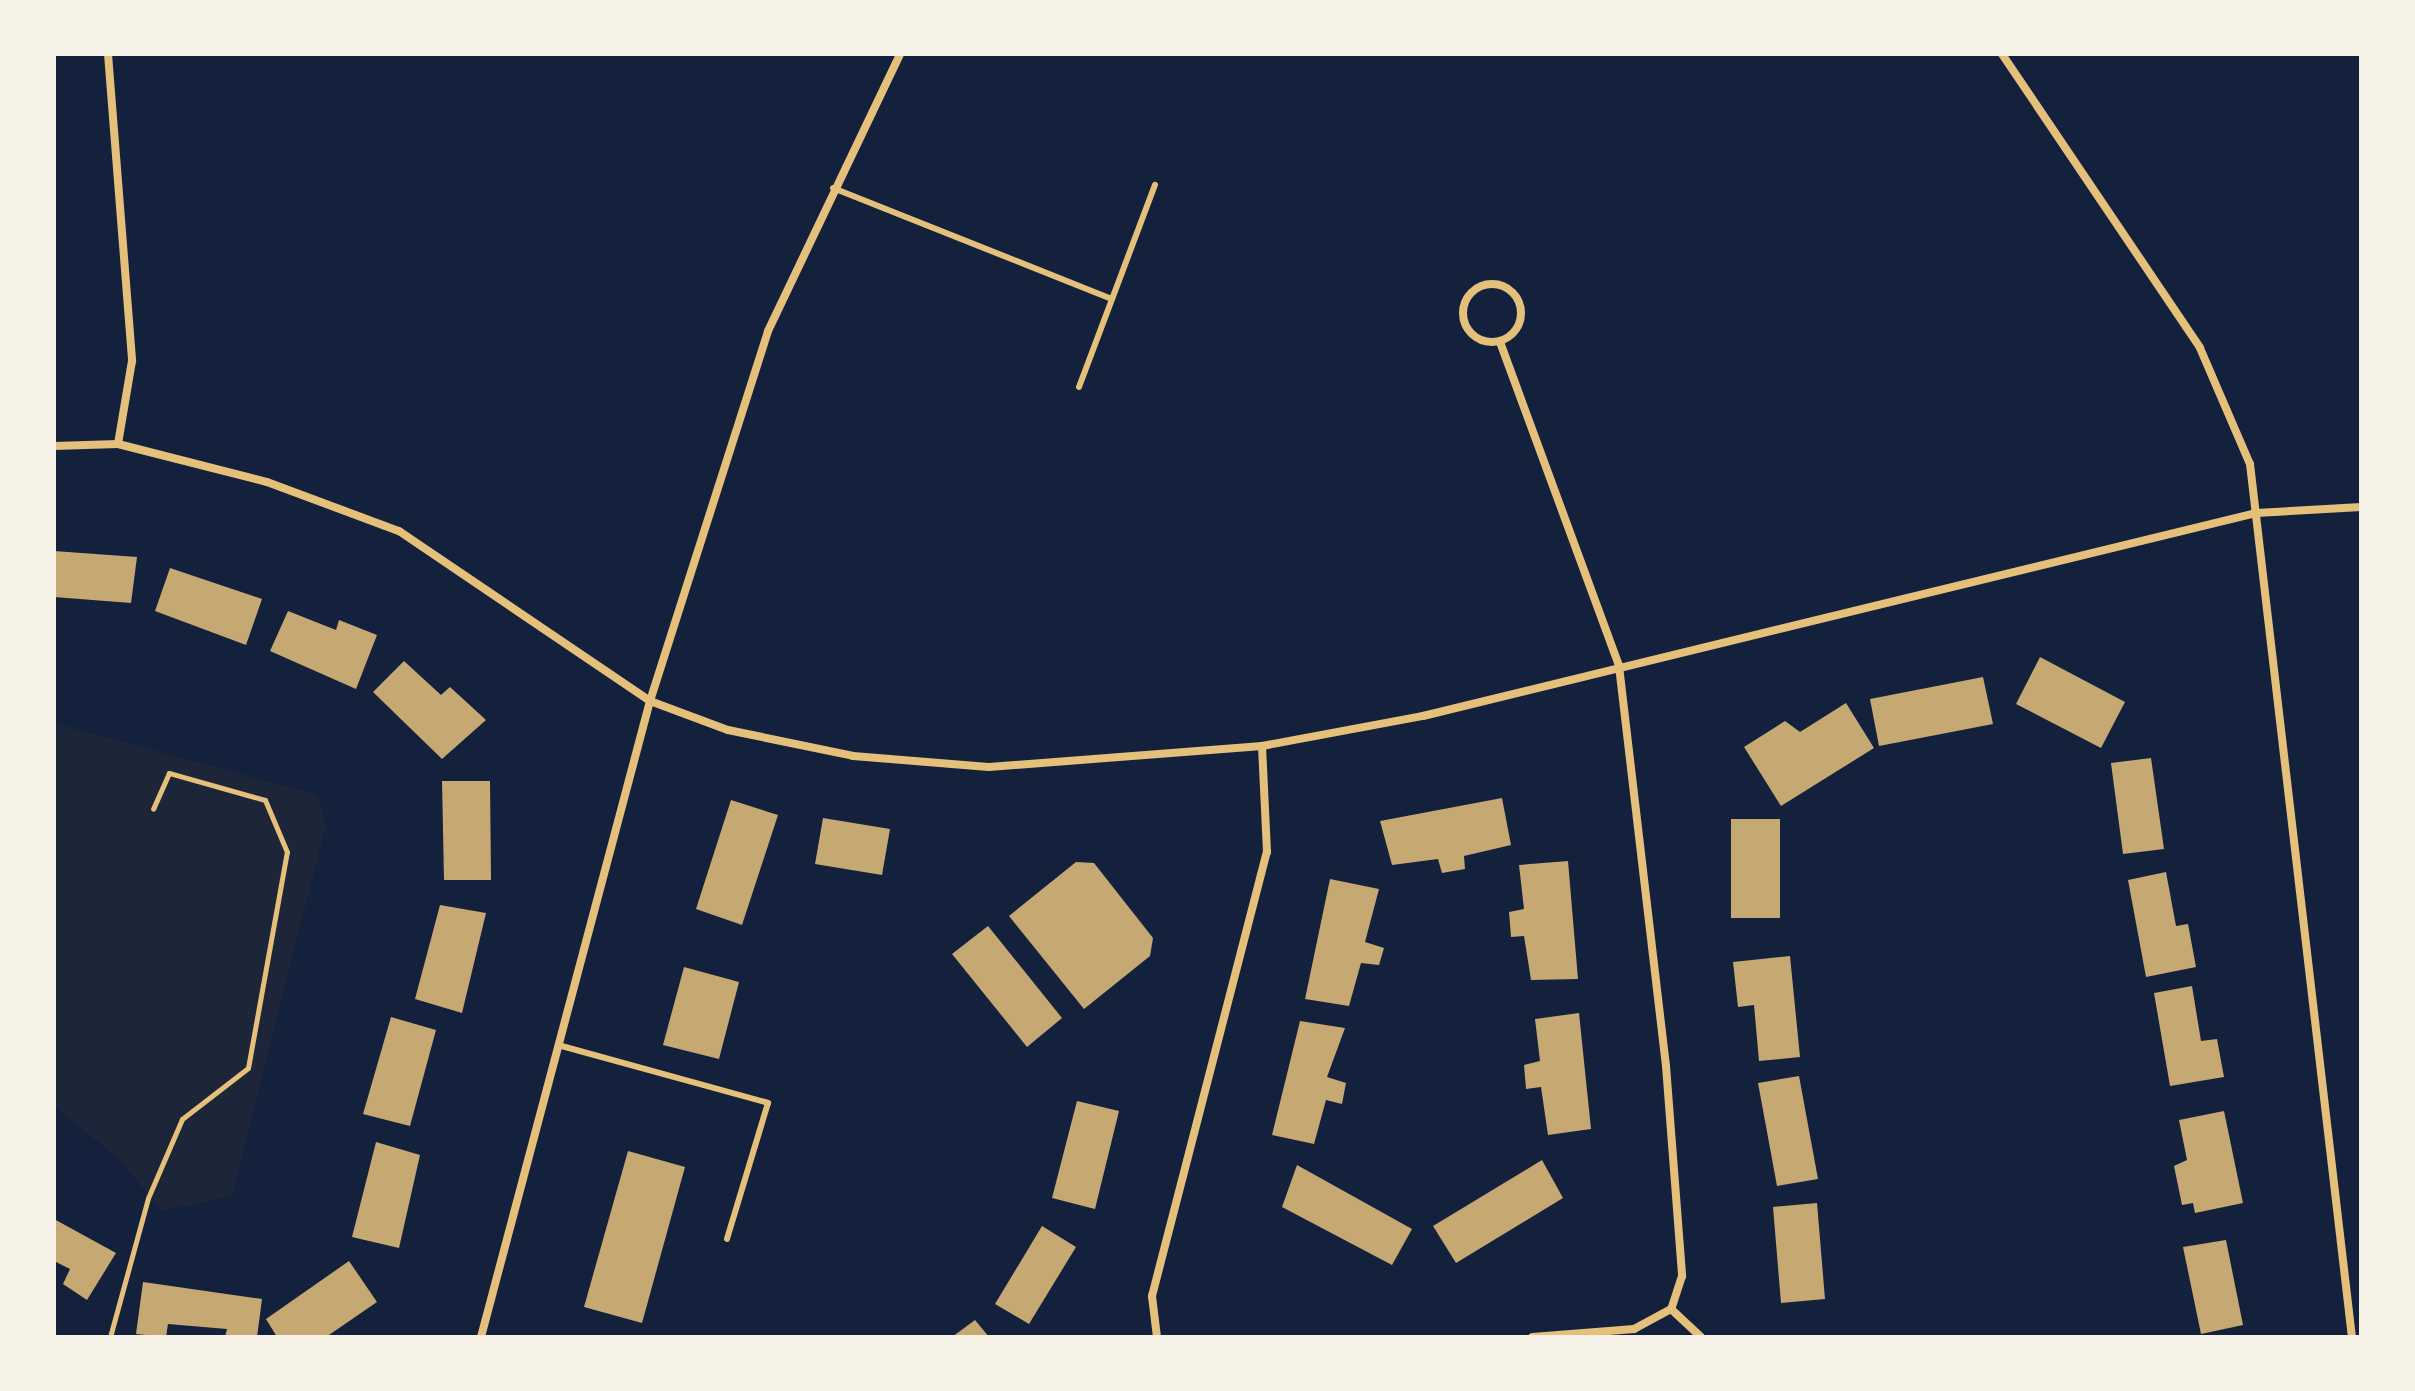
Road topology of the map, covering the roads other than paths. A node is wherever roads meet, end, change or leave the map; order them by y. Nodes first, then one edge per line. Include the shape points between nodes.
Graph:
1 (108, 54) edge
2 (900, 54) edge
3 (2002, 54) edge
4 (1155, 185) dead end
5 (833, 188) junction
6 (1112, 299) junction
7 (1500, 342) junction
8 (1079, 387) dead end
9 (118, 444) junction
10 (54, 446) edge
11 (2361, 507) edge
12 (2256, 513) junction
13 (1619, 666) junction
14 (650, 701) junction
15 (1262, 746) junction
16 (558, 1045) junction
17 (727, 1239) dead end
18 (1671, 1309) junction
19 (481, 1337) edge
20 (1157, 1337) edge
21 (1532, 1337) edge
22 (1701, 1337) edge
23 (2352, 1337) edge

1 - 9 street via 132,361
2 - 5 street
3 - 12 street via 2200,348 2250,464
4 - 6 lane
5 - 6 lane
5 - 14 street via 768,331
6 - 8 lane
7 - 7 street via 1475,338 1463,321 1464,305 1479,287 1503,286 1519,302 1518,327
7 - 13 street
9 - 10 street
9 - 14 street via 267,482 399,531
11 - 12 street
12 - 13 street
12 - 23 street
13 - 15 street via 1423,716
13 - 18 street via 1666,1066 1682,1276
14 - 15 street via 728,730 853,756 989,767
14 - 16 street
15 - 20 street via 1267,852 1152,1296
16 - 17 lane via 768,1103
16 - 19 street
18 - 21 street via 1634,1329
18 - 22 street

